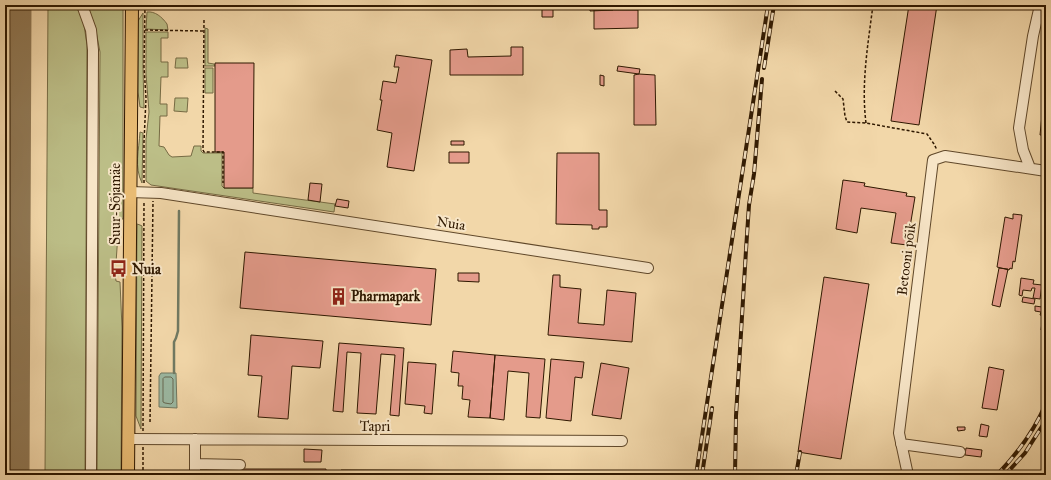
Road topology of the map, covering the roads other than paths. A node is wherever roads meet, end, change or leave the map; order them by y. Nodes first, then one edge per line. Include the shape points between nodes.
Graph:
1 (82, 5) edge
2 (132, 5) edge
3 (1040, 5) edge
4 (1030, 168) junction
5 (1046, 171) edge
6 (130, 192) junction
7 (648, 268) dead end
8 (129, 438) junction
9 (196, 439) junction
10 (622, 441) dead end
11 (901, 444) junction
12 (960, 452) dead end
13 (196, 464) junction
14 (240, 465) dead end
15 (91, 475) edge
16 (128, 475) edge
17 (195, 475) edge
18 (908, 475) edge

1 - 15 street via 91,30 93,50
2 - 6 main road, Suur-Sõjamäe
3 - 4 street via 1019,128
4 - 5 street
4 - 11 street, Betooni põik via 945,156 933,160 899,434
6 - 7 street, Nuia via 148,192
6 - 8 main road, Suur-Sõjamäe
8 - 9 street, Tapri
8 - 16 main road, Suur-Sõjamäe
9 - 10 street, Tapri
9 - 13 street
11 - 12 street
11 - 18 street, Betooni põik
13 - 14 street
13 - 17 street

